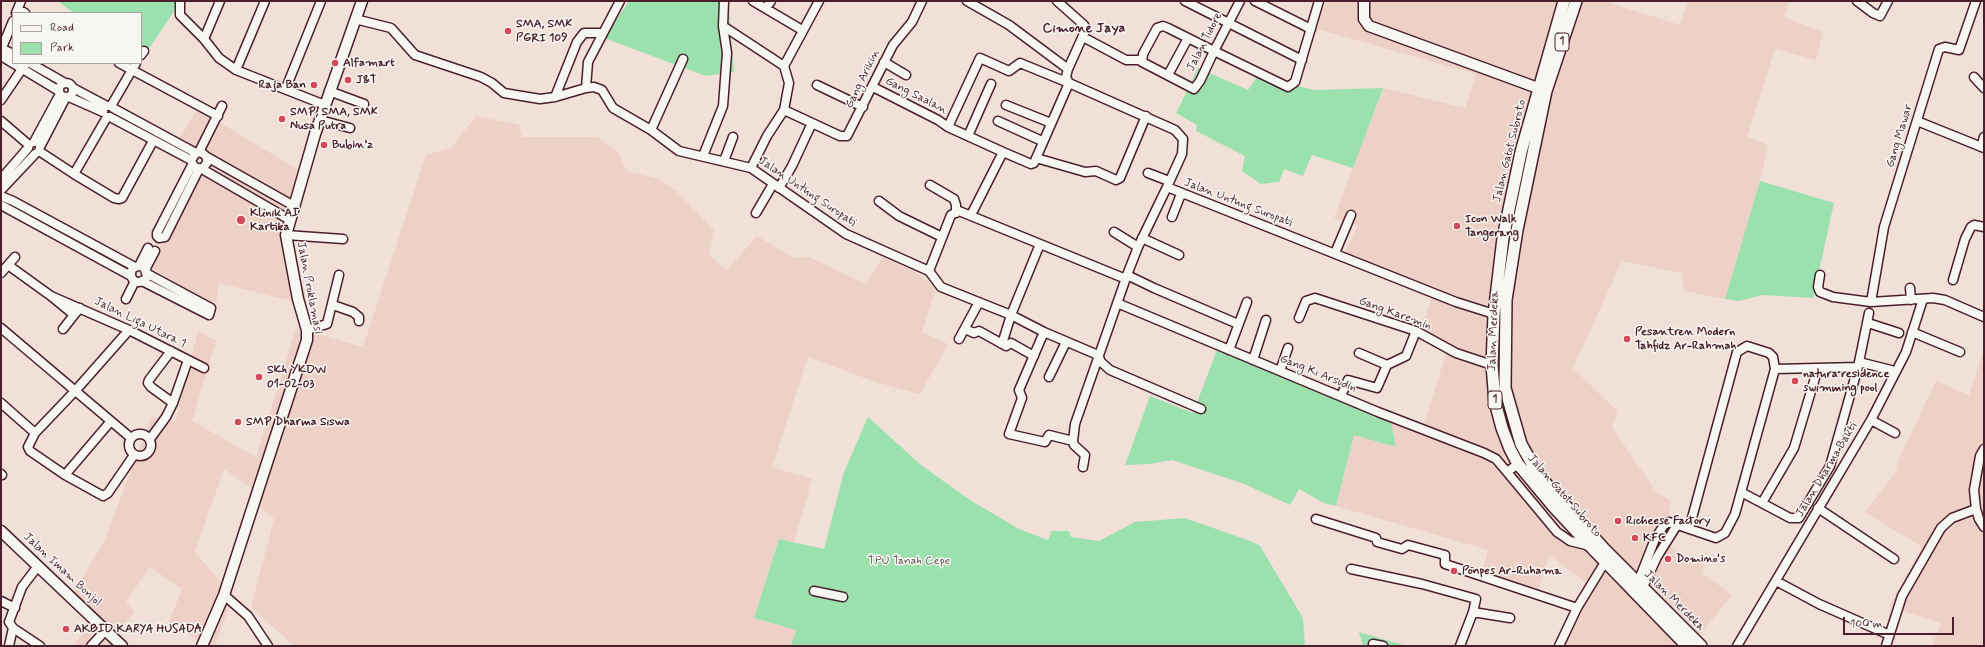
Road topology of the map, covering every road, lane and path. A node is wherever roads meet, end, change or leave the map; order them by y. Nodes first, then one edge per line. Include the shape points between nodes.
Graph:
1 (21, 1) edge
2 (180, 1) edge
3 (220, 1) edge
4 (265, 1) edge
5 (321, 1) edge
6 (362, 1) edge
7 (620, 1) edge
8 (724, 1) edge
9 (753, 1) edge
10 (771, 1) edge
11 (819, 1) edge
12 (921, 1) edge
13 (968, 1) edge
14 (1185, 1) edge
15 (1240, 1) edge
16 (1255, 1) edge
17 (1319, 1) edge
18 (1364, 1) edge
19 (1564, 1) edge
20 (1576, 1) edge
21 (1857, 1) edge
22 (1888, 1) edge
23 (1976, 1) edge
24 (1060, 2) edge
25 (766, 8) junction
26 (20, 12) edge
27 (355, 19) junction
28 (12, 23) edge
29 (1228, 24) junction
30 (723, 26) junction
31 (1311, 29) junction
32 (802, 30) junction
33 (603, 33) junction
34 (1083, 37) junction
35 (1188, 38) junction
36 (204, 39) junction
37 (1, 50) edge
38 (1214, 51) junction
39 (12, 54) edge
40 (683, 60) dead end
41 (1142, 60) junction
42 (1302, 60) junction
43 (12, 61) edge
44 (884, 62) junction
45 (32, 64) edge
46 (123, 64) edge
47 (24, 66) edge
48 (784, 66) junction
49 (134, 67) edge
50 (1068, 69) junction
51 (236, 70) junction
52 (906, 75) dead end
53 (1168, 75) junction
54 (1974, 77) dead end
55 (65, 83) junction
56 (1069, 83) junction
57 (817, 84) dead end
58 (991, 84) dead end
59 (73, 88) junction
60 (286, 88) junction
61 (586, 88) junction
62 (873, 88) junction
63 (1984, 88) edge
64 (1542, 90) junction
65 (329, 91) junction
66 (64, 95) junction
67 (556, 97) junction
68 (1, 100) edge
69 (364, 104) dead end
70 (325, 105) junction
71 (1006, 105) dead end
72 (222, 106) dead end
73 (863, 107) junction
74 (784, 110) junction
75 (109, 111) junction
76 (218, 116) junction
77 (1146, 116) junction
78 (320, 120) junction
79 (1, 121) edge
80 (998, 121) dead end
81 (1917, 121) junction
82 (812, 123) junction
83 (1051, 123) junction
84 (948, 127) junction
85 (350, 128) dead end
86 (651, 130) junction
87 (968, 136) junction
88 (733, 137) dead end
89 (1984, 137) edge
90 (153, 141) junction
91 (1042, 141) junction
92 (34, 148) junction
93 (1982, 148) edge
94 (177, 149) junction
95 (1003, 152) junction
96 (703, 156) junction
97 (207, 157) junction
98 (1036, 158) junction
99 (196, 161) junction
100 (724, 161) junction
101 (751, 168) junction
102 (1148, 173) dead end
103 (74, 174) junction
104 (1, 179) edge
105 (1168, 184) junction
106 (930, 185) dead end
107 (776, 186) junction
108 (1, 190) edge
109 (1181, 194) junction
110 (1, 196) edge
111 (879, 201) dead end
112 (1, 205) edge
113 (294, 206) junction
114 (756, 213) dead end
115 (956, 213) junction
116 (971, 215) junction
117 (1351, 215) dead end
118 (1172, 217) dead end
119 (290, 220) junction
120 (1984, 227) edge
121 (1114, 232) dead end
122 (286, 235) junction
123 (942, 237) junction
124 (1142, 238) junction
125 (343, 239) dead end
126 (1040, 244) junction
127 (1138, 247) junction
128 (152, 249) dead end
129 (1335, 253) junction
130 (1179, 255) dead end
131 (15, 257) dead end
132 (8, 265) junction
133 (142, 269) junction
134 (929, 271) junction
135 (1, 273) edge
136 (339, 275) dead end
137 (1820, 275) dead end
138 (1126, 277) junction
139 (136, 279) junction
140 (1953, 280) dead end
141 (1910, 288) dead end
142 (51, 296) junction
143 (126, 299) dead end
144 (1922, 299) junction
145 (1911, 300) junction
146 (979, 302) junction
147 (1247, 302) dead end
148 (1871, 302) junction
149 (1117, 303) junction
150 (333, 306) junction
151 (80, 308) junction
152 (1870, 312) dead end
153 (1494, 314) junction
154 (1011, 315) junction
155 (74, 316) junction
156 (1984, 317) edge
157 (1299, 318) dead end
158 (1266, 320) dead end
159 (359, 321) dead end
160 (1868, 323) junction
161 (1238, 324) junction
162 (1, 328) edge
163 (63, 329) dead end
164 (965, 329) junction
165 (128, 330) junction
166 (307, 330) junction
167 (1416, 331) junction
168 (1044, 332) junction
169 (1912, 332) junction
170 (1899, 333) dead end
171 (959, 339) dead end
172 (1066, 342) junction
173 (1002, 344) junction
174 (1288, 348) dead end
175 (1229, 350) junction
176 (171, 351) junction
177 (1960, 352) dead end
178 (1359, 353) dead end
179 (1098, 355) junction
180 (1034, 356) junction
181 (188, 360) junction
182 (1253, 360) junction
183 (1859, 364) junction
184 (1387, 365) junction
185 (1492, 365) junction
186 (204, 368) dead end
187 (1818, 368) junction
188 (1775, 369) junction
189 (1890, 370) dead end
190 (1280, 371) junction
191 (1048, 377) dead end
192 (76, 390) junction
193 (1341, 396) junction
194 (1, 403) edge
195 (173, 404) junction
196 (1201, 409) dead end
197 (1871, 420) junction
198 (111, 421) junction
199 (35, 433) junction
200 (1895, 433) dead end
201 (131, 438) junction
202 (150, 439) junction
203 (1073, 441) junction
204 (1984, 449) edge
205 (134, 455) junction
206 (1518, 464) junction
207 (1083, 467) dead end
208 (1507, 472) junction
209 (64, 475) junction
210 (1741, 492) junction
211 (1762, 503) junction
212 (1818, 508) junction
213 (1976, 509) junction
214 (1316, 519) dead end
215 (1984, 527) edge
216 (1689, 529) junction
217 (1, 531) edge
218 (1590, 546) junction
219 (1894, 559) dead end
220 (1609, 560) junction
221 (38, 566) junction
222 (1351, 569) dead end
223 (1776, 581) junction
224 (1640, 585) junction
225 (814, 591) dead end
226 (224, 595) junction
227 (843, 596) dead end
228 (1, 601) edge
229 (15, 608) junction
230 (1577, 608) junction
231 (1473, 612) junction
232 (1510, 618) dead end
233 (13, 628) junction
234 (106, 630) junction
235 (1885, 633) dead end
236 (1373, 644) dead end
237 (9, 646) edge
238 (40, 646) edge
239 (92, 646) edge
240 (122, 646) edge
241 (202, 646) edge
242 (268, 646) edge
243 (1383, 646) edge
244 (1460, 646) edge
245 (1559, 646) edge
246 (1687, 646) edge
247 (1701, 646) edge
248 (1737, 646) edge
249 (1886, 646) edge

1 - 26 street
2 - 36 street via 179,13
3 - 36 street
4 - 51 street
5 - 60 street
6 - 27 main road, Jalan Proklamasi
7 - 33 street
8 - 30 street
9 - 25 street
10 - 25 street
11 - 32 street
12 - 44 street, Gang Arikin via 912,22 893,45
13 - 50 street via 1009,25
14 - 29 street
15 - 29 street, Jalan Tidore
16 - 31 street
17 - 31 street
18 - 64 main road via 1364,19 1369,26
19 - 64 highway, Jalan Gatot Subroto / 1
20 - 64 highway, Jalan Merdeka / 1
21 - 22 street via 1880,16
23 - 81 street, Gang Mawar via 1959,50 1945,47 1939,49
24 - 34 street via 1084,25 1086,29
25 - 32 street
27 - 65 main road, Jalan Proklamasi
27 - 67 street via 391,28 415,55 481,77 504,93 540,99
28 - 37 street
29 - 38 street, Jalan Tidore
29 - 42 street
30 - 48 street
30 - 96 street via 727,53 723,106
31 - 42 street
32 - 48 street
33 - 61 street via 588,62
33 - 67 street via 584,33 577,42
34 - 41 street via 1126,60
34 - 50 street
35 - 38 street
35 - 41 street via 1163,26 1157,28
35 - 53 street
36 - 51 street via 219,58
37 - 39 street
37 - 43 street
38 - 42 street via 1288,88 1295,82
38 - 53 street, Jalan Tidore via 1194,89
40 - 86 street
41 - 53 street, Jalan Tidore via 1149,67
44 - 52 street
44 - 62 street, Gang Arikin
45 - 55 street
46 - 49 street
47 - 66 street
47 - 68 street
48 - 74 street via 789,83
49 - 75 street
49 - 76 street
50 - 56 street via 1066,76
51 - 60 street
54 - 63 street
55 - 59 street via 71,84
55 - 66 street via 61,85
56 - 77 street, Jalan Untung Suropati
56 - 83 street
56 - 84 street, Jalan Untung Suropati via 1020,63 1009,71 980,58
57 - 73 street
58 - 87 street
59 - 66 street via 72,94
59 - 75 street
60 - 70 street
61 - 67 street
61 - 86 street, Jalan Untung Suropati via 602,90 614,108
62 - 73 street, Gang Arikin
62 - 84 street, Gang Saalan
64 - 153 highway, Jalan Gatot Subroto / 1 via 1522,152 1503,238
64 - 220 highway, Jalan Merdeka / 1 via 1506,300 1505,388 1521,444 1535,469
65 - 69 street
65 - 70 main road, Jalan Proklamasi
66 - 75 street
66 - 92 street
70 - 78 main road, Jalan Proklamasi
71 - 83 street
72 - 76 street
73 - 82 street, Gang Arikin via 847,136 840,136
74 - 82 street, Gang Arikin
74 - 101 street
75 - 90 street
75 - 94 street
75 - 103 street
76 - 99 street
77 - 98 street via 1120,178 1116,180 1096,171 1085,172
77 - 105 street, Jalan Untung Suropati via 1175,130 1183,139 1182,154
78 - 85 street
78 - 113 main road, Jalan Proklamasi
79 - 92 street
80 - 91 street
81 - 93 street
81 - 148 street, Gang Mawar via 1884,227
82 - 107 street via 792,166
83 - 91 street
84 - 87 street, Gang Saalan
86 - 96 street, Jalan Untung Suropati via 679,151
87 - 95 street, Gang Saalan
88 - 100 street
89 - 93 street
90 - 94 street
90 - 103 street via 122,198 114,198
91 - 98 street
92 - 103 street
92 - 104 street
92 - 108 street
94 - 99 street
95 - 98 street, Gang Saalan via 1031,164
95 - 116 street
96 - 100 street, Jalan Untung Suropati
97 - 99 street via 204,153
97 - 99 street via 207,163
97 - 113 street
99 - 99 street via 165,237 159,238 157,233
99 - 119 street
100 - 101 street, Jalan Untung Suropati
101 - 107 street, Jalan Untung Suropati
102 - 105 street
105 - 109 street, Jalan Untung Suropati
105 - 124 street
106 - 115 street via 954,199
107 - 114 street
107 - 134 street, Jalan Untung Suropati via 846,234
109 - 118 street
109 - 129 street, Jalan Untung Suropati
110 - 133 street
111 - 123 street via 899,216
112 - 139 street
113 - 119 main road, Jalan Proklamasi
115 - 116 street via 959,211
115 - 123 street via 951,215
116 - 126 street
117 - 129 street
119 - 122 main road, Jalan Proklamasi
120 - 140 street via 1971,227
121 - 127 street
122 - 125 street
122 - 166 main road, Jalan Proklamasi
123 - 134 street
124 - 127 street
124 - 130 street
126 - 138 street
126 - 154 street
127 - 138 street
128 - 133 street
129 - 153 street, Jalan Untung Suropati via 1456,302
131 - 132 street
132 - 135 street
132 - 142 street, Jalan Liga Utara 1
133 - 139 street via 145,278
133 - 139 street via 131,272
133 - 139 street via 211,308 209,315
134 - 146 street, Jalan Untung Suropati via 941,287
136 - 150 street
137 - 148 street via 1820,292 1833,297
138 - 149 street
138 - 161 street
139 - 143 street
141 - 145 street
142 - 151 street, Jalan Liga Utara 1
142 - 155 street, Jalan Liga Utara 1
144 - 145 street
144 - 156 street via 1945,300
144 - 169 street, Jalan Dharma Bakti
145 - 148 street
146 - 154 street, Jalan Untung Suropati
146 - 164 street
147 - 161 street
149 - 175 street, Gang Ki Arsudin
149 - 179 street
150 - 159 street via 353,312 359,317
150 - 166 street via 327,324
151 - 155 street, Jalan Liga Utara 1
151 - 165 street, Jalan Liga Utara 1
152 - 160 street
153 - 185 highway, Jalan Gatot Subroto / 1
154 - 168 street, Jalan Untung Suropati
154 - 173 street
155 - 163 street, Jalan Liga Utara 1
157 - 167 street, Gang Karemin via 1306,301 1316,298
158 - 182 street
160 - 170 street
160 - 183 street
161 - 175 street
162 - 192 street
164 - 171 street
164 - 173 street via 974,333 979,331
165 - 176 street, Jalan Liga Utara 1
165 - 192 street
166 - 226 main road, Jalan Proklamasi via 307,340
167 - 184 street via 1406,356
167 - 185 street, Gang Karemin via 1456,353
168 - 172 street, Jalan Untung Suropati
168 - 180 street
169 - 177 street
169 - 197 street, Jalan Dharma Bakti via 1906,352
172 - 179 street, Jalan Untung Suropati
172 - 191 street
173 - 180 street via 1007,346 1011,343
174 - 190 street
175 - 182 street, Gang Ki Arsudin
176 - 181 street, Jalan Liga Utara 1
176 - 195 street via 148,383
178 - 184 street
179 - 196 street via 1101,362 1110,370
179 - 203 street via 1075,424
180 - 203 street via 1019,390 1022,398 1009,434 1045,442 1049,436
181 - 186 street, Jalan Liga Utara 1
181 - 195 street, Jalan Liga Utara 1
182 - 190 street, Gang Ki Arsudin
183 - 187 street
183 - 189 street
183 - 211 street via 1830,466 1799,518 1790,518
184 - 193 street via 1377,388 1348,380
185 - 206 highway, Jalan Gatot Subroto / 1 via 1495,402 1502,428
187 - 188 street
187 - 211 street via 1794,448
188 - 210 street
188 - 216 street via 1773,357 1769,353 1747,346 1737,352
190 - 193 street, Gang Ki Arsudin
192 - 198 street
192 - 199 street
193 - 208 street, Gang Ki Arsudin via 1490,456
194 - 199 street
195 - 202 street, Jalan Liga Utara 1
197 - 200 street
197 - 212 street, Jalan Dharma Bakti
198 - 201 street
198 - 209 street
199 - 209 street via 29,445 30,451
201 - 202 street via 141,434
201 - 205 street via 129,449
202 - 205 street via 152,447 148,453 141,457
203 - 207 street via 1085,455
204 - 213 street via 1980,456 1974,490
205 - 209 street via 108,493 103,496
206 - 208 street
206 - 218 highway, Jalan Gatot Subroto / 1 via 1552,506
208 - 218 street, Gang Ki Arsudin via 1557,532 1570,541
210 - 211 street
210 - 216 street via 1735,514 1725,533 1716,538
212 - 219 street
212 - 223 street, Jalan Dharma Bakti
213 - 215 street
213 - 249 street via 1952,518 1941,528 1902,596
214 - 230 street via 1402,549 1408,545 1445,555 1445,564
216 - 224 street via 1669,522 1664,526 1654,539
217 - 221 main road, Jalan Imam Bonjol
218 - 220 highway, Jalan Gatot Subroto / 1
220 - 224 highway, Jalan Merdeka / 1
220 - 230 street
220 - 246 highway, Jalan Gatot Subroto / 1
221 - 229 street via 22,587
221 - 234 main road, Jalan Imam Bonjol
222 - 231 street via 1422,584 1476,600
223 - 235 street via 1819,604
223 - 248 street, Jalan Dharma Bakti
224 - 247 highway, Jalan Merdeka / 1
225 - 227 street
226 - 241 main road, Jalan Proklamasi
226 - 242 street via 248,616
228 - 229 street
229 - 233 street via 9,622
230 - 245 street
231 - 232 street
231 - 244 street
233 - 237 street
233 - 238 street
234 - 239 street
234 - 240 main road, Jalan Imam Bonjol
236 - 243 street

